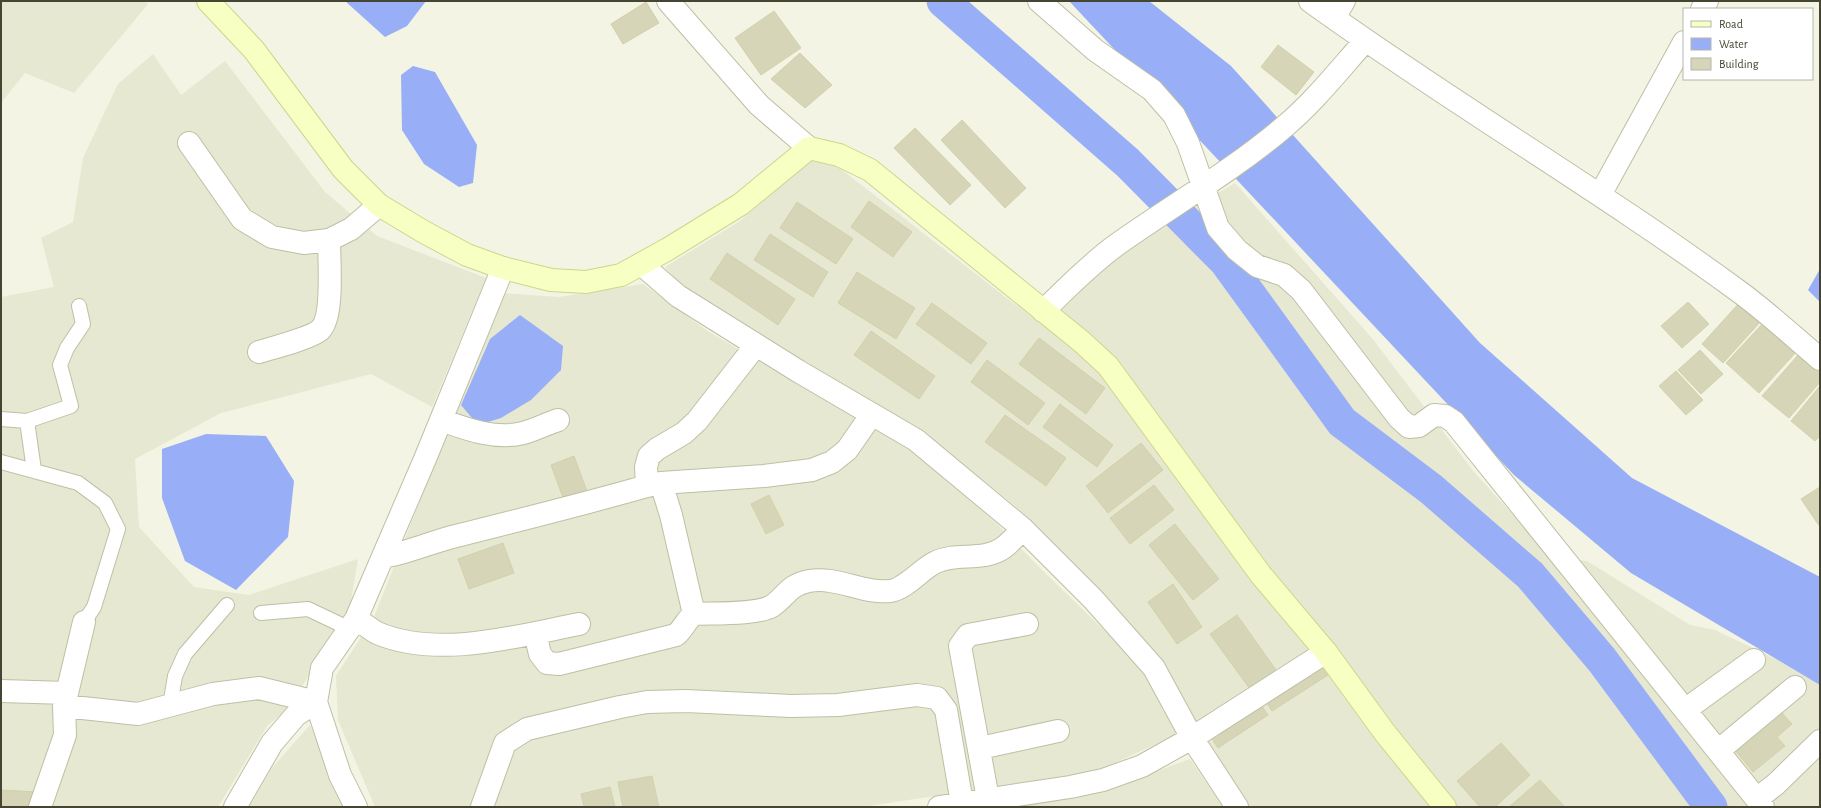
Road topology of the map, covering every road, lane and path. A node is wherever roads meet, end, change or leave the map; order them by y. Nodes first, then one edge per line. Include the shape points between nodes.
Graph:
1 (208, 1) edge
2 (668, 1) edge
3 (1039, 1) edge
4 (1310, 1) edge
5 (1339, 9) edge
6 (1365, 41) junction
7 (1683, 44) edge
8 (189, 143) dead end
9 (810, 148) junction
10 (1196, 191) junction
11 (1600, 195) junction
12 (379, 205) junction
13 (329, 240) junction
14 (641, 264) junction
15 (502, 268) junction
16 (79, 306) dead end
17 (1043, 311) junction
18 (756, 345) junction
19 (260, 352) dead end
20 (1820, 359) edge
21 (872, 414) junction
22 (1, 419) edge
23 (441, 420) junction
24 (558, 420) dead end
25 (27, 421) junction
26 (1, 462) edge
27 (34, 470) junction
28 (654, 484) junction
29 (1023, 529) junction
30 (383, 557) junction
31 (227, 605) dead end
32 (261, 613) dead end
33 (694, 614) junction
34 (84, 622) joint
35 (353, 624) junction
36 (579, 624) dead end
37 (1027, 624) dead end
38 (535, 633) junction
39 (1326, 652) junction
40 (1754, 660) dead end
41 (1795, 687) dead end
42 (1, 690) edge
43 (65, 699) junction
44 (316, 702) junction
45 (170, 706) junction
46 (1685, 710) junction
47 (1058, 731) dead end
48 (1192, 738) junction
49 (1820, 741) edge
50 (980, 748) junction
51 (1718, 751) junction
52 (988, 799) junction
53 (1022, 800) edge
54 (962, 803) junction
55 (1760, 803) edge
56 (40, 807) edge
57 (235, 807) edge
58 (356, 807) edge
59 (482, 807) edge
60 (939, 807) edge
61 (1237, 807) edge
62 (1445, 807) edge

1 - 12 street via 254,50 344,169
2 - 9 street via 759,105
3 - 10 street via 1095,50 1152,90 1174,115 1188,143
4 - 5 street
5 - 6 street
6 - 10 street via 1312,102 1284,128
6 - 11 street
7 - 11 street
8 - 13 street via 242,219 272,238 304,243
9 - 14 street via 741,204
9 - 17 street via 839,155 870,170
10 - 17 street via 1114,247
10 - 46 street via 1218,228 1237,250 1256,266 1284,275 1301,290 1399,418 1409,426 1419,426 1434,415 1445,416 1454,422
11 - 20 street via 1742,294
12 - 13 street via 351,229
12 - 15 street via 467,255
13 - 19 street via 329,300 327,317 320,330
14 - 15 street via 621,275 586,282 551,280
14 - 18 street via 678,296
15 - 23 street
16 - 25 lane via 83,324 67,348 60,365 71,406
17 - 39 street via 1108,366 1261,575
18 - 21 street
18 - 28 street via 697,421 684,433 649,456 646,467
21 - 28 street via 847,450 832,462 812,470
21 - 29 street via 916,440
22 - 25 lane
23 - 24 street via 468,430 496,435 522,433
23 - 30 street
25 - 27 lane
26 - 27 lane
27 - 34 lane via 78,484 105,503 118,529 94,607
28 - 30 street
28 - 33 street via 671,515
29 - 33 street via 1004,548 992,554 977,557 952,556 935,562 892,591 873,591 827,580 809,581 791,587 772,606 756,612
29 - 48 street via 1093,599 1154,668
30 - 35 street
31 - 45 lane via 185,654 175,676
32 - 35 lane via 308,609
33 - 38 street via 676,635 559,664 546,663 540,654
34 - 43 street
35 - 38 street via 422,643 471,644
35 - 44 street via 322,668
36 - 38 street
37 - 50 street via 968,635 960,646
39 - 48 street
39 - 62 street via 1385,733
40 - 46 street
41 - 51 street
42 - 43 street
43 - 45 street via 138,714
43 - 56 street via 65,735
44 - 45 street via 259,688 213,694
44 - 57 street via 296,715 272,742
44 - 58 street via 340,775
46 - 51 street
47 - 50 street
48 - 53 street via 1142,766 1103,780
48 - 61 street
49 - 55 street
50 - 52 street
51 - 55 street
52 - 53 street
52 - 54 street
54 - 59 street via 946,710 937,698 917,695 838,705 807,706 647,702 527,729 505,743
54 - 60 street

